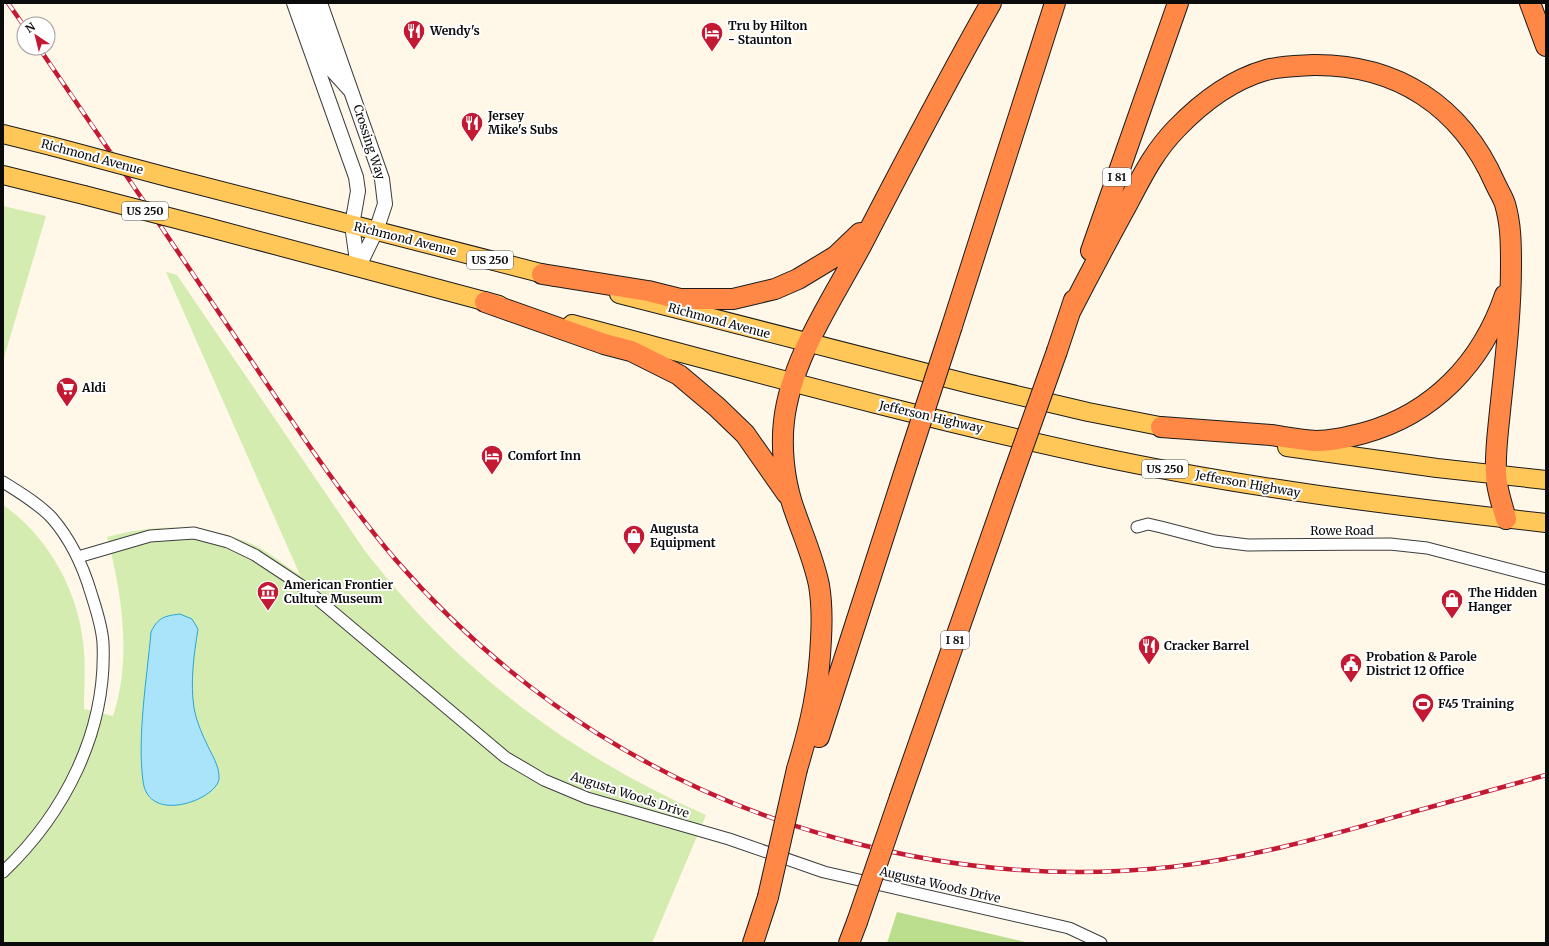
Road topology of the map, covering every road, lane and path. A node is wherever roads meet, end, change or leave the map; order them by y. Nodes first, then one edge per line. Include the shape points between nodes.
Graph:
1 (294, 3) edge
2 (308, 3) edge
3 (320, 3) edge
4 (991, 3) edge
5 (1055, 3) edge
6 (1178, 3) edge
7 (1530, 3) edge
8 (1546, 46) edge
9 (353, 93) junction
10 (3, 134) edge
11 (3, 175) edge
12 (880, 206) junction
13 (352, 225) junction
14 (376, 231) junction
15 (358, 268) junction
16 (542, 274) junction
17 (1511, 278) junction
18 (485, 302) junction
19 (1070, 312) junction
20 (808, 344) junction
21 (791, 382) junction
22 (1162, 427) junction
23 (1495, 475) junction
24 (1546, 480) edge
25 (3, 482) edge
26 (792, 502) junction
27 (1506, 519) junction
28 (1546, 523) edge
29 (1137, 527) dead end
30 (78, 557) junction
31 (1546, 578) edge
32 (803, 770) junction
33 (3, 872) edge
34 (752, 943) edge
35 (849, 943) edge
36 (1101, 943) edge

1 - 13 street, Crossing Way via 356,176 358,191
2 - 9 street via 331,69
3 - 9 street, Crossing Way
4 - 12 highway
5 - 32 highway, bridge via 908,460
6 - 19 highway, I 81
7 - 8 highway
9 - 14 street, Crossing Way via 382,179 385,204
10 - 13 main road, Richmond Avenue / US 250, bridge
11 - 15 main road, US 250, bridge
12 - 16 highway via 854,241 836,256 798,279 755,295 714,300 680,299 648,291
12 - 20 highway
13 - 14 main road, Richmond Avenue / US 250
13 - 15 street, Crossing Way
14 - 15 street, Crossing Way
14 - 16 main road, Richmond Avenue / US 250
15 - 18 main road, US 250
16 - 20 main road, Richmond Avenue / US 250
17 - 19 highway via 1511,237 1505,205 1488,166 1475,145 1443,109 1420,92 1376,72 1328,65 1291,65 1267,70 1229,86 1207,100 1176,129 1155,153 1136,183
17 - 22 highway via 1500,309 1476,356 1457,379 1439,395 1398,421 1351,436 1316,441
17 - 23 highway
18 - 21 main road, US 250
18 - 26 highway via 631,351 679,376 746,434
19 - 35 highway, I 81, bridge
20 - 21 highway
20 - 22 main road, US 250 via 1088,412
21 - 26 highway via 783,441
21 - 27 main road, Jefferson Highway / US 250 via 1104,457 1239,483
22 - 23 main road, US 250 via 1351,457
23 - 24 main road, US 250
23 - 27 highway
25 - 30 street via 51,518
26 - 32 highway via 814,566 822,619 818,682
27 - 28 main road, Jefferson Highway / US 250
29 - 31 street, Rowe Road via 1148,524 1161,526 1215,541 1248,546 1390,544 1439,550
30 - 33 street via 92,596 103,643 97,713 78,769 58,807 34,842
30 - 36 street, Augusta Woods Drive via 150,536 194,533 228,542 255,555 302,586 505,757 544,780 587,798 729,839 824,872 1068,928
32 - 34 highway, bridge via 768,897

